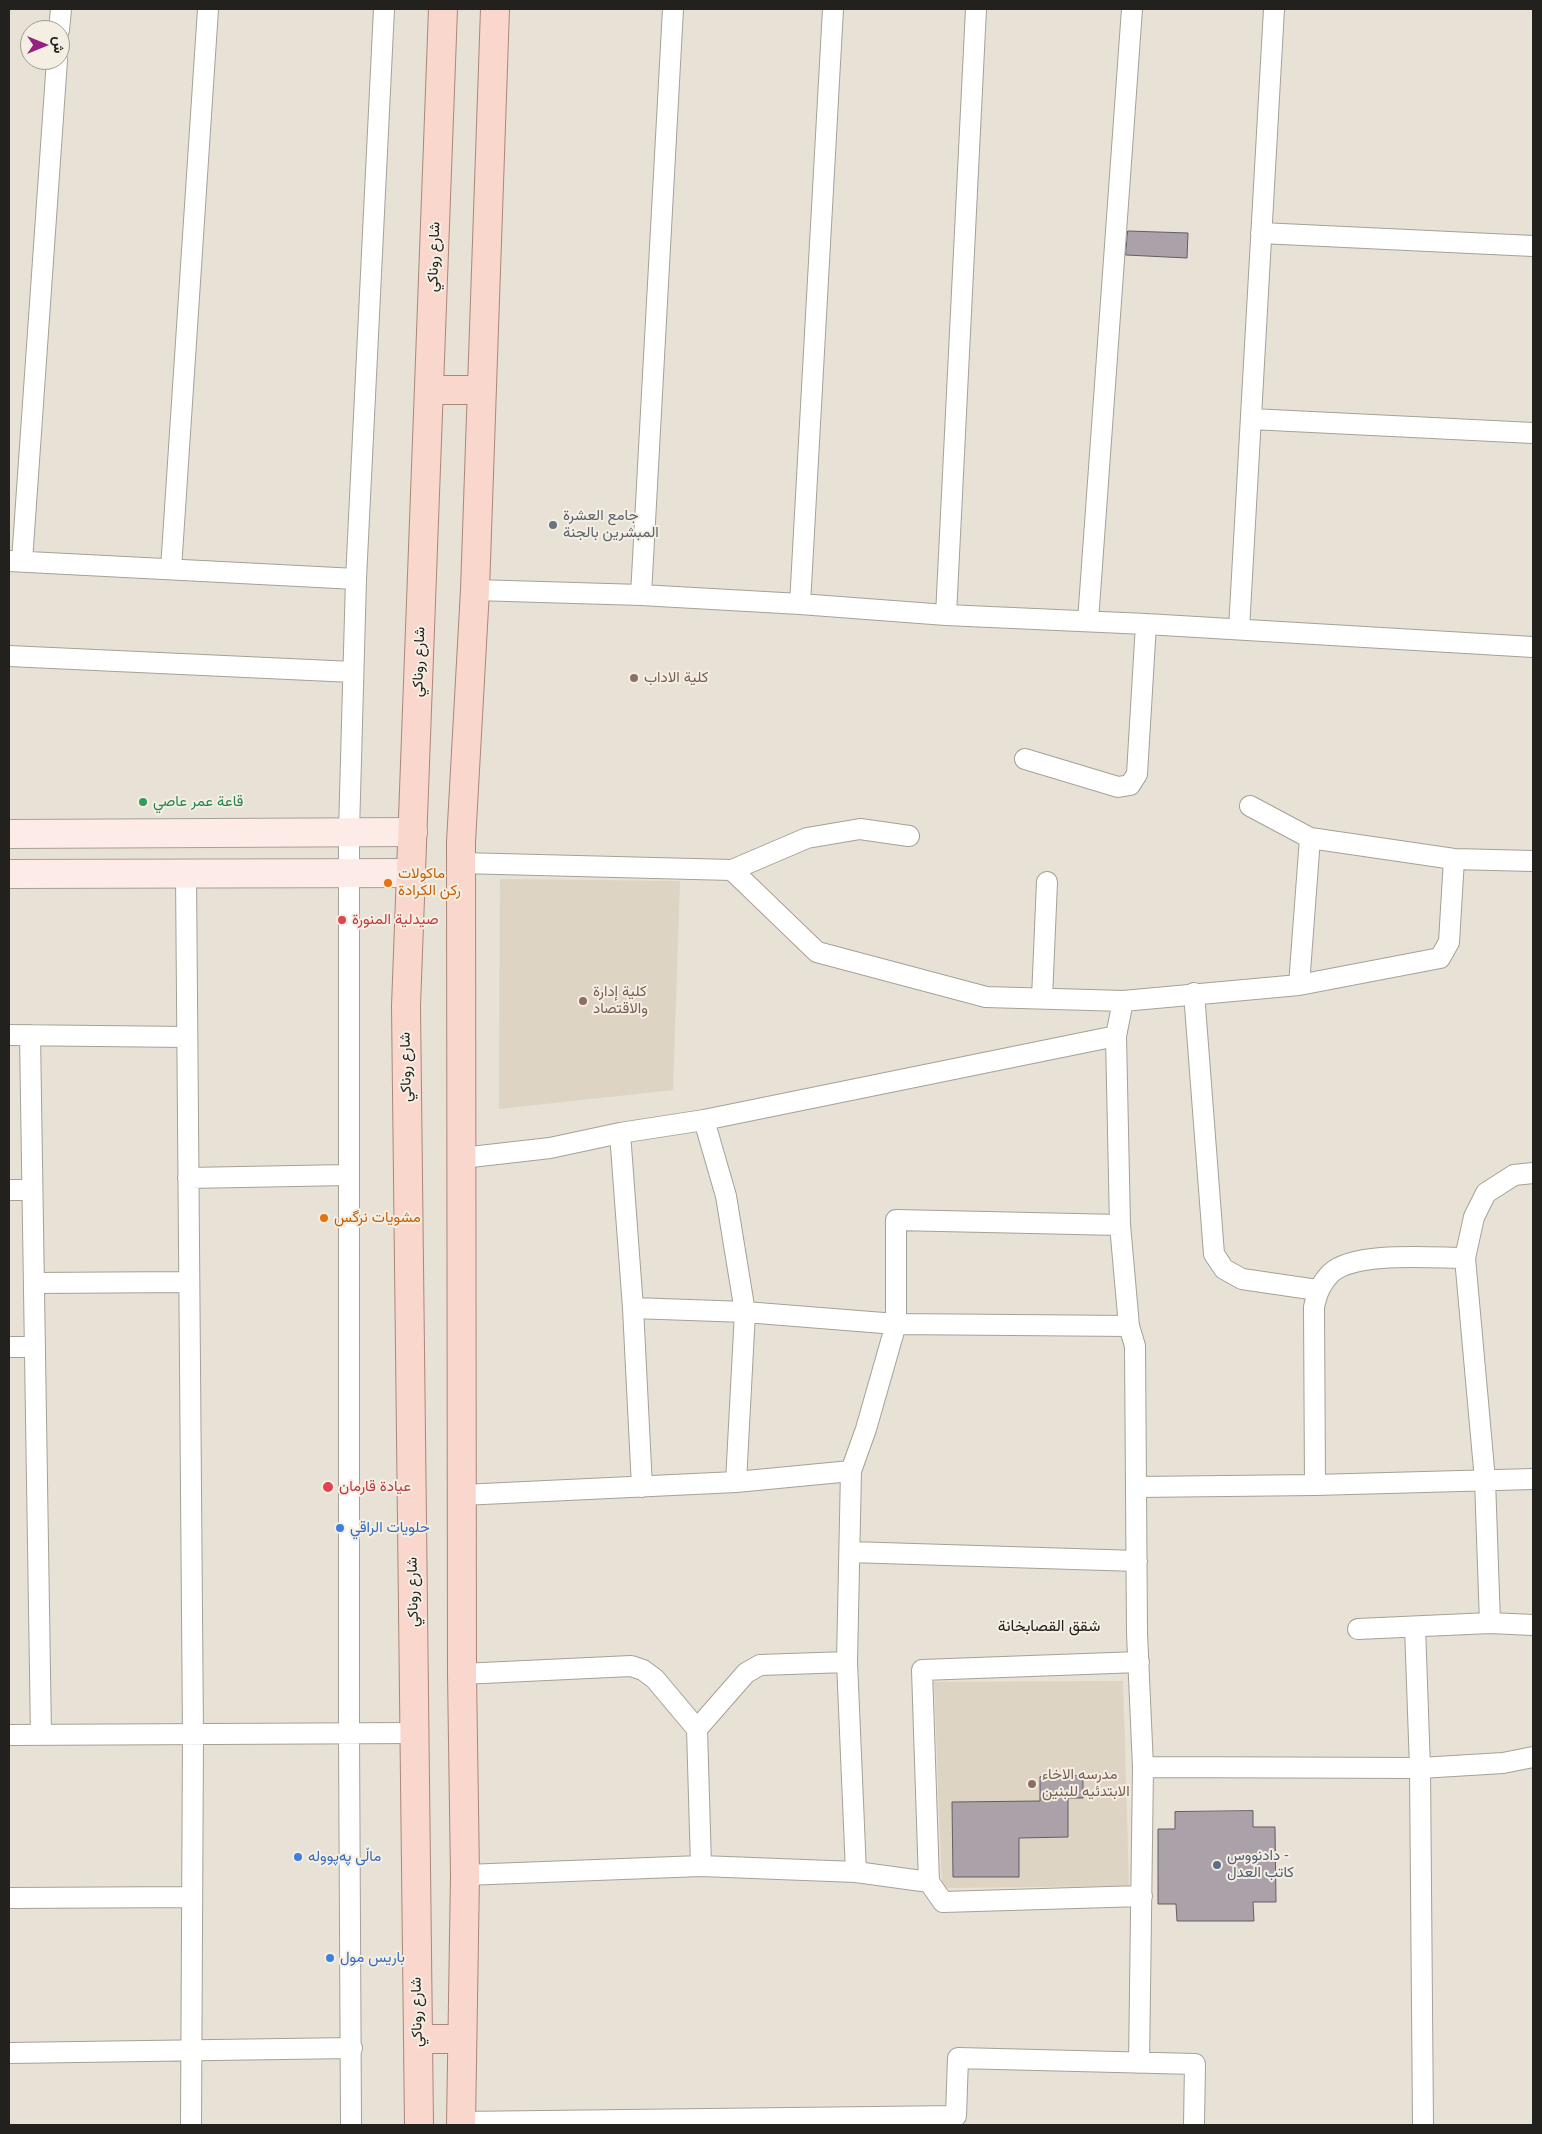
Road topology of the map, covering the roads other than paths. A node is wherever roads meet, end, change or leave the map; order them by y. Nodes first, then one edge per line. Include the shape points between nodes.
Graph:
1 (208, 9) edge
2 (384, 9) edge
3 (443, 9) edge
4 (495, 9) edge
5 (673, 9) edge
6 (832, 9) edge
7 (976, 9) edge
8 (1132, 9) edge
9 (1274, 9) edge
10 (56, 70) edge
11 (1261, 234) junction
12 (1533, 246) edge
13 (429, 390) junction
14 (482, 390) junction
15 (1251, 419) junction
16 (1533, 433) edge
17 (15, 561) edge
18 (171, 569) junction
19 (356, 578) junction
20 (475, 590) junction
21 (641, 594) junction
22 (800, 604) junction
23 (946, 615) junction
24 (1088, 621) junction
25 (1146, 624) junction
26 (1239, 629) junction
27 (1533, 647) edge
28 (9, 656) edge
29 (353, 672) junction
30 (1025, 759) dead end
31 (1250, 806) dead end
32 (349, 832) junction
33 (413, 832) junction
34 (9, 834) edge
35 (909, 836) dead end
36 (1310, 838) junction
37 (1454, 859) junction
38 (1533, 861) edge
39 (462, 863) junction
40 (732, 870) junction
41 (348, 873) junction
42 (411, 873) junction
43 (9, 874) edge
44 (186, 874) junction
45 (1047, 882) dead end
46 (1299, 985) junction
47 (1194, 993) junction
48 (1042, 998) junction
49 (1122, 1001) junction
50 (9, 1035) edge
51 (30, 1035) junction
52 (1116, 1036) junction
53 (188, 1037) junction
54 (704, 1120) junction
55 (620, 1133) junction
56 (462, 1158) junction
57 (1533, 1173) edge
58 (348, 1175) junction
59 (188, 1178) junction
60 (9, 1190) edge
61 (32, 1190) junction
62 (1120, 1225) junction
63 (1465, 1258) junction
64 (190, 1282) junction
65 (34, 1283) junction
66 (1317, 1290) junction
67 (633, 1308) junction
68 (745, 1312) junction
69 (896, 1324) junction
70 (1128, 1326) junction
71 (9, 1347) edge
72 (35, 1348) junction
73 (850, 1471) junction
74 (1533, 1478) edge
75 (1485, 1480) junction
76 (736, 1482) junction
77 (1315, 1485) junction
78 (642, 1486) junction
79 (1137, 1487) junction
80 (462, 1495) junction
81 (850, 1552) junction
82 (1137, 1560) junction
83 (1490, 1623) junction
84 (1533, 1625) edge
85 (1414, 1627) junction
86 (1358, 1629) dead end
87 (847, 1662) junction
88 (1139, 1662) junction
89 (462, 1674) junction
90 (697, 1729) junction
91 (414, 1733) junction
92 (349, 1734) junction
93 (9, 1735) edge
94 (41, 1735) junction
95 (193, 1735) junction
96 (1533, 1757) edge
97 (1142, 1767) junction
98 (1420, 1768) junction
99 (701, 1866) junction
100 (856, 1872) junction
101 (465, 1874) junction
102 (929, 1882) junction
103 (1142, 1896) junction
104 (192, 1897) junction
105 (9, 1898) edge
106 (418, 2039) junction
107 (462, 2039) junction
108 (352, 2048) junction
109 (191, 2050) junction
110 (9, 2053) edge
111 (1139, 2063) junction
112 (896, 2120) edge
113 (758, 2121) edge
114 (557, 2123) edge
115 (461, 2124) edge
116 (191, 2125) edge
117 (352, 2125) edge
118 (419, 2125) edge
119 (1194, 2125) edge
120 (1423, 2125) edge

1 - 18 street
2 - 19 street
3 - 13 main road, شارع روناكي
4 - 14 main road
5 - 21 street
6 - 22 street
7 - 23 street
8 - 24 street
9 - 11 street
10 - 17 street
11 - 12 street
11 - 15 street
13 - 14 main road
13 - 33 main road, شارع روناكي
14 - 20 main road
15 - 16 street
15 - 26 street
17 - 18 street
18 - 19 street
19 - 29 street
20 - 21 street
20 - 39 main road
21 - 22 street
22 - 23 street
23 - 24 street
24 - 25 street
25 - 26 street
25 - 30 street via 1137,774 1130,785 1118,787
26 - 27 street
28 - 29 street
29 - 32 street
31 - 36 street
32 - 33 main road
32 - 34 main road
32 - 41 street
33 - 42 main road, شارع روناكي
35 - 40 street via 860,829 807,838
36 - 37 street
36 - 46 street
37 - 38 street
37 - 46 street via 1449,942 1440,958
39 - 40 street
39 - 56 main road
40 - 48 street via 817,952 986,997
41 - 42 main road
41 - 44 main road
41 - 58 street
42 - 91 main road, شارع روناكي via 406,1006
43 - 44 main road
44 - 53 street
45 - 48 street
46 - 47 street
47 - 49 street
47 - 66 street via 1214,1254 1224,1269 1242,1279
48 - 49 street
49 - 52 street
50 - 51 street
51 - 53 street
51 - 61 street
52 - 54 street
52 - 62 street
53 - 59 street
54 - 55 street
54 - 68 street via 726,1196
55 - 56 street via 550,1148
55 - 67 street
56 - 80 main road
57 - 63 street via 1514,1175 1486,1193 1474,1217
58 - 59 street
58 - 92 street
59 - 64 street
60 - 61 street
61 - 65 street
62 - 69 street via 896,1220
62 - 70 street
63 - 66 street via 1374,1258 1333,1272
63 - 75 street
64 - 65 street
64 - 95 street
65 - 72 street
66 - 77 street via 1314,1307
67 - 68 street
67 - 78 street
68 - 69 street
68 - 76 street
69 - 70 street
69 - 73 street via 866,1429
70 - 79 street via 1135,1346
71 - 72 street
72 - 94 street
73 - 76 street
73 - 81 street
74 - 75 street
75 - 77 street
75 - 83 street
76 - 78 street
77 - 79 street
78 - 80 street
79 - 82 street
80 - 89 main road
81 - 82 street
81 - 87 street
82 - 88 street
83 - 84 street
83 - 85 street
85 - 86 street
85 - 98 street
87 - 90 street via 760,1665 746,1673
87 - 100 street
88 - 97 street
88 - 102 street via 922,1670
89 - 90 street via 631,1666 655,1679
89 - 101 main road
90 - 99 street
91 - 92 street
91 - 106 main road, شارع روناكي
92 - 95 street
92 - 108 street
93 - 94 street
94 - 95 street
95 - 104 street
96 - 98 street via 1503,1763
97 - 98 street
97 - 103 street
98 - 120 street
99 - 100 street
99 - 101 street
100 - 102 street
101 - 107 main road
102 - 103 street via 943,1902
103 - 111 street
104 - 105 street
104 - 109 street
106 - 107 main road
106 - 118 main road, شارع روناكي
107 - 115 main road
108 - 109 street
108 - 117 street
109 - 110 street
109 - 116 street
111 - 112 street via 958,2058 956,2116
111 - 119 street via 1195,2064
112 - 113 street
113 - 114 street
114 - 115 street

